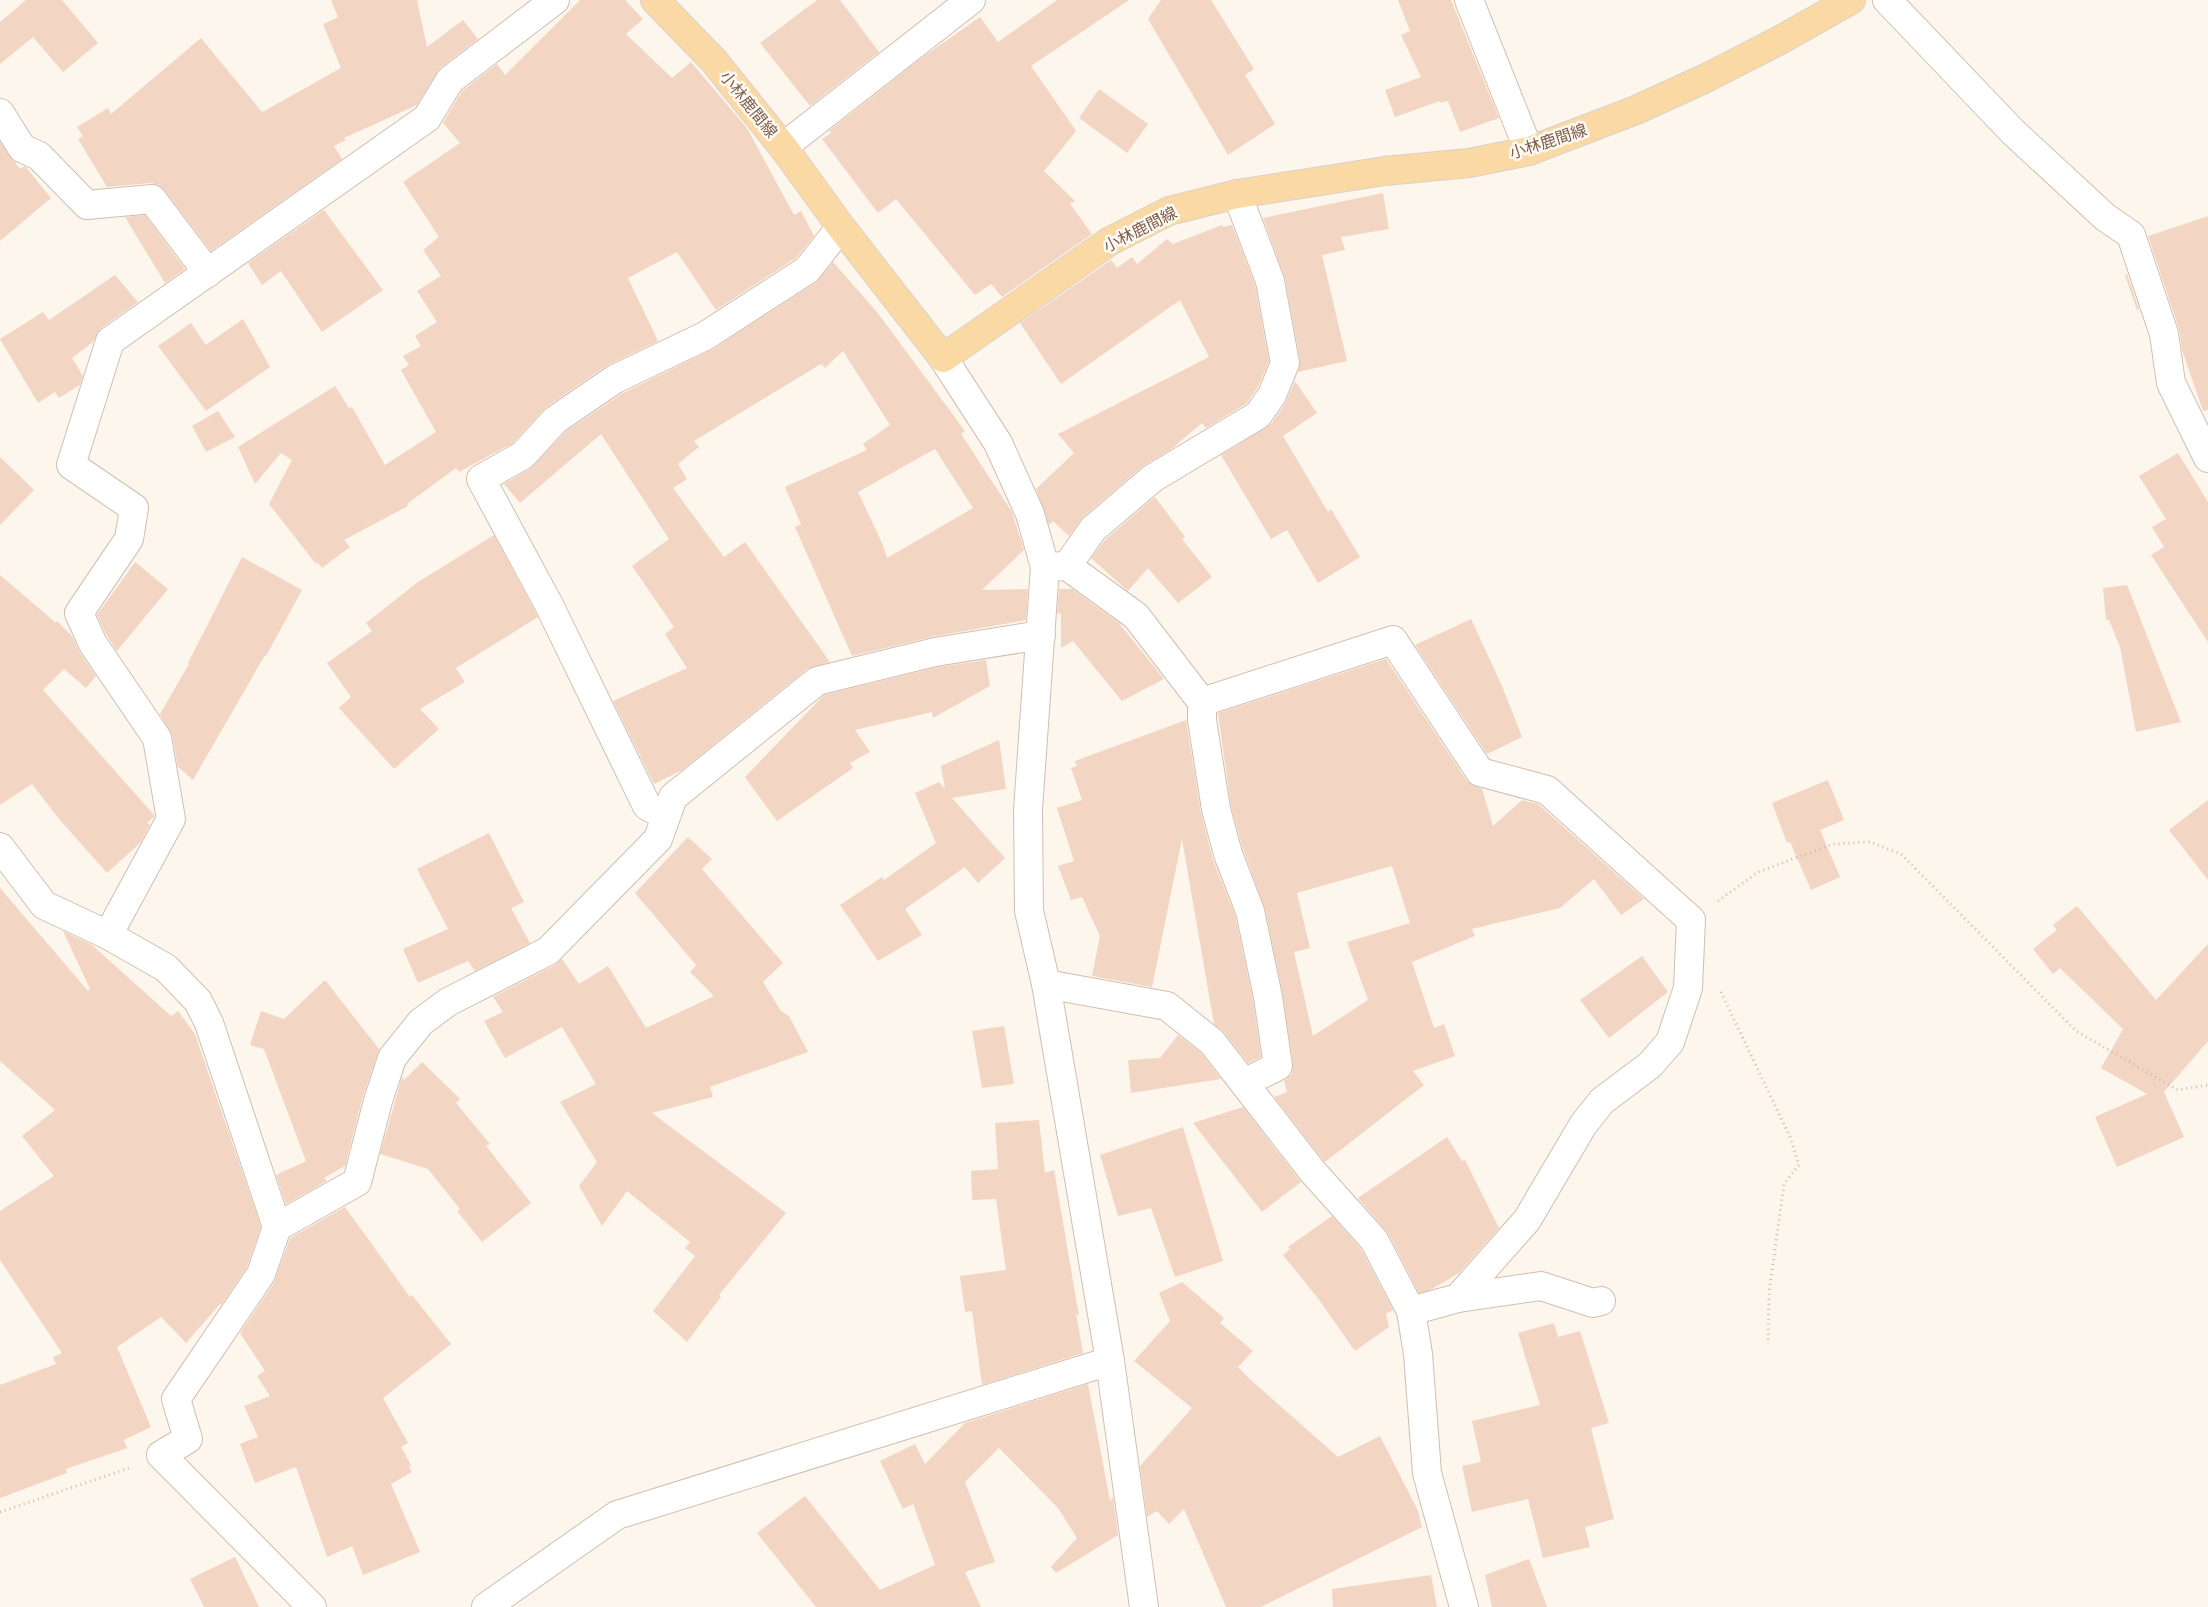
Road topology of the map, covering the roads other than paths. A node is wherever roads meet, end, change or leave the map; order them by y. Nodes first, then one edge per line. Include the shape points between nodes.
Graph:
1 (555, 0) edge
2 (655, 0) edge
3 (971, 0) edge
4 (1469, 0) edge
5 (1851, 0) edge
6 (1887, 0) edge
7 (0, 113) edge
8 (783, 147) junction
9 (1529, 151) junction
10 (1237, 194) junction
11 (841, 227) junction
12 (208, 273) junction
13 (944, 358) junction
14 (2208, 458) edge
15 (1056, 566) junction
16 (1041, 635) junction
17 (1202, 702) junction
18 (666, 816) junction
19 (0, 847) edge
20 (108, 935) junction
21 (1046, 984) junction
22 (1244, 1083) junction
23 (277, 1227) junction
24 (1458, 1298) junction
25 (1601, 1301) dead end
26 (1411, 1311) junction
27 (1110, 1361) junction
28 (312, 1607) edge
29 (486, 1607) edge
30 (1144, 1607) edge
31 (1464, 1607) edge

1 - 12 street via 450,80 427,118
2 - 8 main road, 小林鹿間線 via 714,61
3 - 8 street
4 - 9 street
5 - 9 main road, 小林鹿間線 via 1704,79 1636,110
6 - 14 street via 2013,132 2105,217 2131,235 2164,334 2171,383
7 - 12 street via 22,148 39,156 87,205 152,199
8 - 11 main road, 小林鹿間線
9 - 10 main road, 小林鹿間線
10 - 13 main road, 小林鹿間線 via 1169,211 1110,242
10 - 15 street via 1270,281 1285,363 1272,395 1258,416 1153,478 1093,529
11 - 13 main road, 小林鹿間線
11 - 18 street via 807,270 705,336 615,379 555,420 523,455 482,479 549,605 647,806
12 - 20 street via 110,341 71,465 134,508 129,540 79,612 93,644 157,738 171,819
13 - 15 street via 998,443
15 - 16 street
15 - 17 street via 1136,616
16 - 18 street via 935,652 817,682 673,797
16 - 21 street via 1028,810 1028,903
17 - 22 street via 1216,809 1228,854 1250,911 1278,1066
17 - 24 street via 1393,640 1480,772 1547,790 1691,920 1688,988 1670,1042 1650,1065 1602,1101 1583,1125 1527,1220
18 - 23 street via 658,839 548,950 448,1002 421,1022 392,1058 357,1182
19 - 20 street via 44,905
20 - 23 street via 166,968 198,1001 209,1023
21 - 22 street via 1167,1006 1212,1042
21 - 27 street
22 - 26 street via 1313,1172 1374,1240
23 - 28 street via 261,1274 176,1399 188,1439 161,1455
24 - 25 street via 1541,1286 1594,1303
24 - 26 street
26 - 31 street via 1418,1354 1427,1473
27 - 29 street via 616,1514
27 - 30 street

